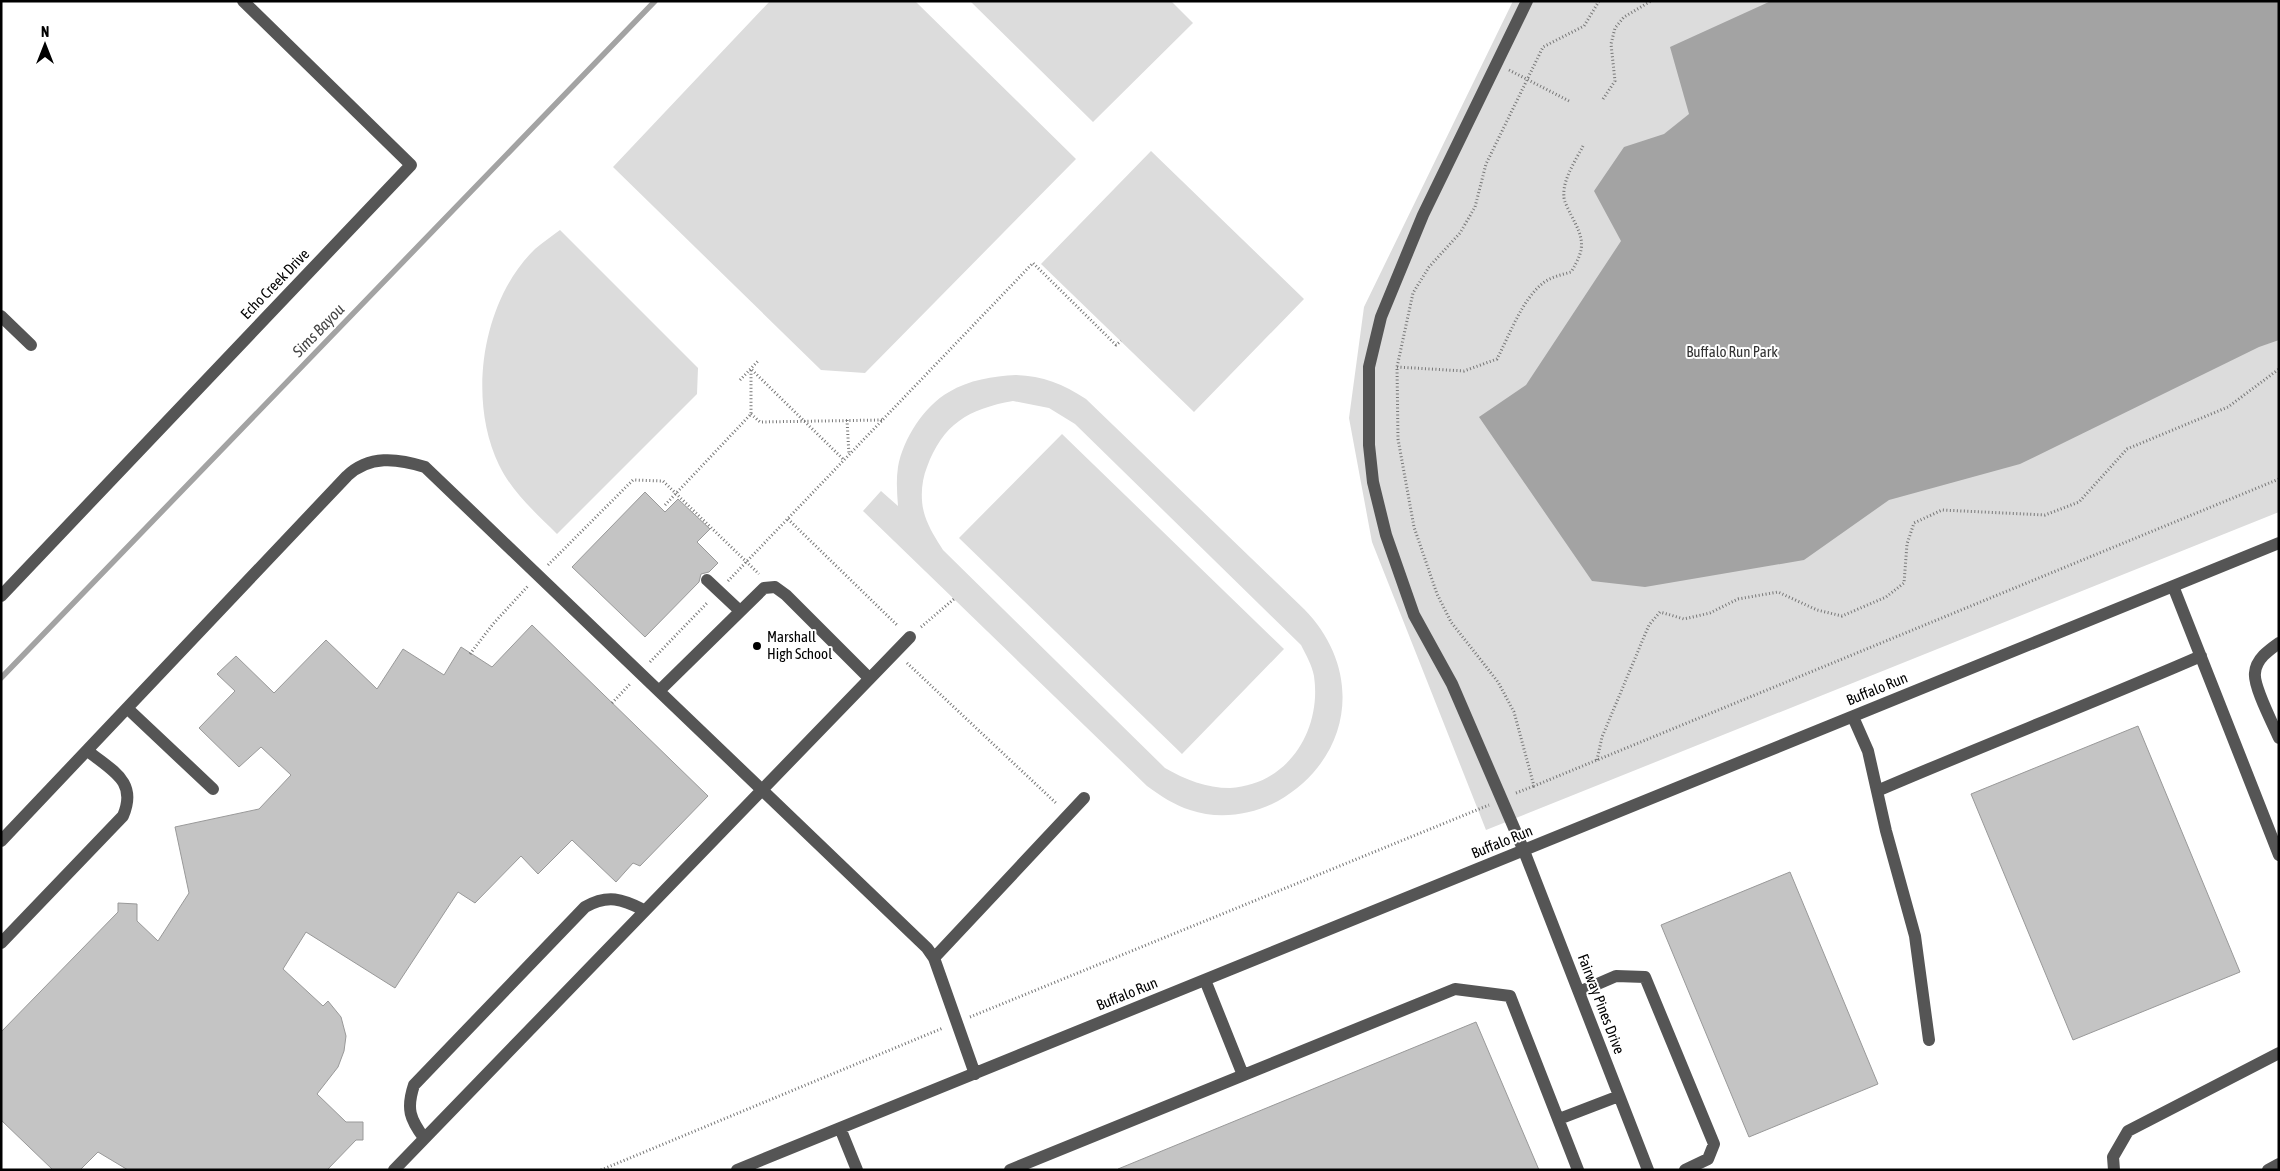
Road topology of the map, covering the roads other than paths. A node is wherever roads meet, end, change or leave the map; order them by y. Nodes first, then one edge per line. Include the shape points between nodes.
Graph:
1 (243, 1) edge
2 (1527, 1) edge
3 (1, 316) edge
4 (31, 345) dead end
5 (2279, 543) edge
6 (708, 580) dead end
7 (2173, 586) junction
8 (1, 596) edge
9 (740, 611) junction
10 (910, 637) road end
11 (2279, 644) edge
12 (2201, 656) junction
13 (869, 678) junction
14 (659, 691) junction
15 (127, 708) junction
16 (1853, 716) junction
17 (2279, 738) edge
18 (88, 751) junction
19 (213, 789) dead end
20 (761, 789) junction
21 (1877, 791) junction
22 (1084, 798) dead end
23 (1, 841) edge
24 (1524, 851) junction
25 (2279, 855) edge
26 (644, 910) junction
27 (1, 943) edge
28 (934, 958) junction
29 (1205, 980) junction
30 (1579, 992) junction
31 (1929, 1040) dead end
32 (2279, 1053) edge
33 (975, 1074) junction
34 (1243, 1075) junction
35 (1619, 1096) junction
36 (1559, 1119) junction
37 (840, 1128) junction
38 (424, 1138) junction
39 (2279, 1164) edge
40 (394, 1170) edge
41 (738, 1170) edge
42 (857, 1170) edge
43 (1010, 1170) edge
44 (1578, 1170) edge
45 (1648, 1170) edge
46 (1685, 1170) edge
47 (2114, 1170) edge
48 (2268, 1170) edge

1 - 8 street, Echo Creek Drive via 411,165
2 - 24 street, Fairway Pines Drive via 1423,215 1381,317 1369,367 1368,445 1386,535 1414,615 1452,684
3 - 4 street
5 - 7 street, Buffalo Run
6 - 9 street
7 - 12 street
7 - 16 street, Buffalo Run
9 - 13 street via 764,588 775,587
9 - 14 street
10 - 13 street
11 - 17 street via 2263,655 2255,673 2260,694
12 - 21 street
12 - 25 street
13 - 20 street
14 - 15 street via 424,467 399,460 372,462 357,467 347,476
14 - 20 street
15 - 18 street
15 - 19 street
16 - 21 street via 1868,751
16 - 24 street, Buffalo Run
18 - 23 street
18 - 27 street via 118,776 129,791 129,803 123,816
20 - 26 street
20 - 28 street
21 - 31 street via 1915,936
22 - 28 street
24 - 29 street, Buffalo Run
24 - 30 street, Fairway Pines Drive
26 - 38 street
26 - 38 street via 622,900 596,901 585,907 414,1085 410,1112 412,1122
28 - 33 street
29 - 33 street, Buffalo Run
29 - 34 street
30 - 35 street, Fairway Pines Drive
30 - 46 street via 1616,976 1645,977 1714,1144 1708,1160
32 - 47 street via 2128,1131 2113,1157
33 - 37 street, Buffalo Run
34 - 36 street via 1455,989 1510,996
34 - 43 street
35 - 36 street
35 - 45 street, Fairway Pines Drive
36 - 44 street
37 - 41 street, Buffalo Run
37 - 42 street
38 - 40 street
39 - 48 street

